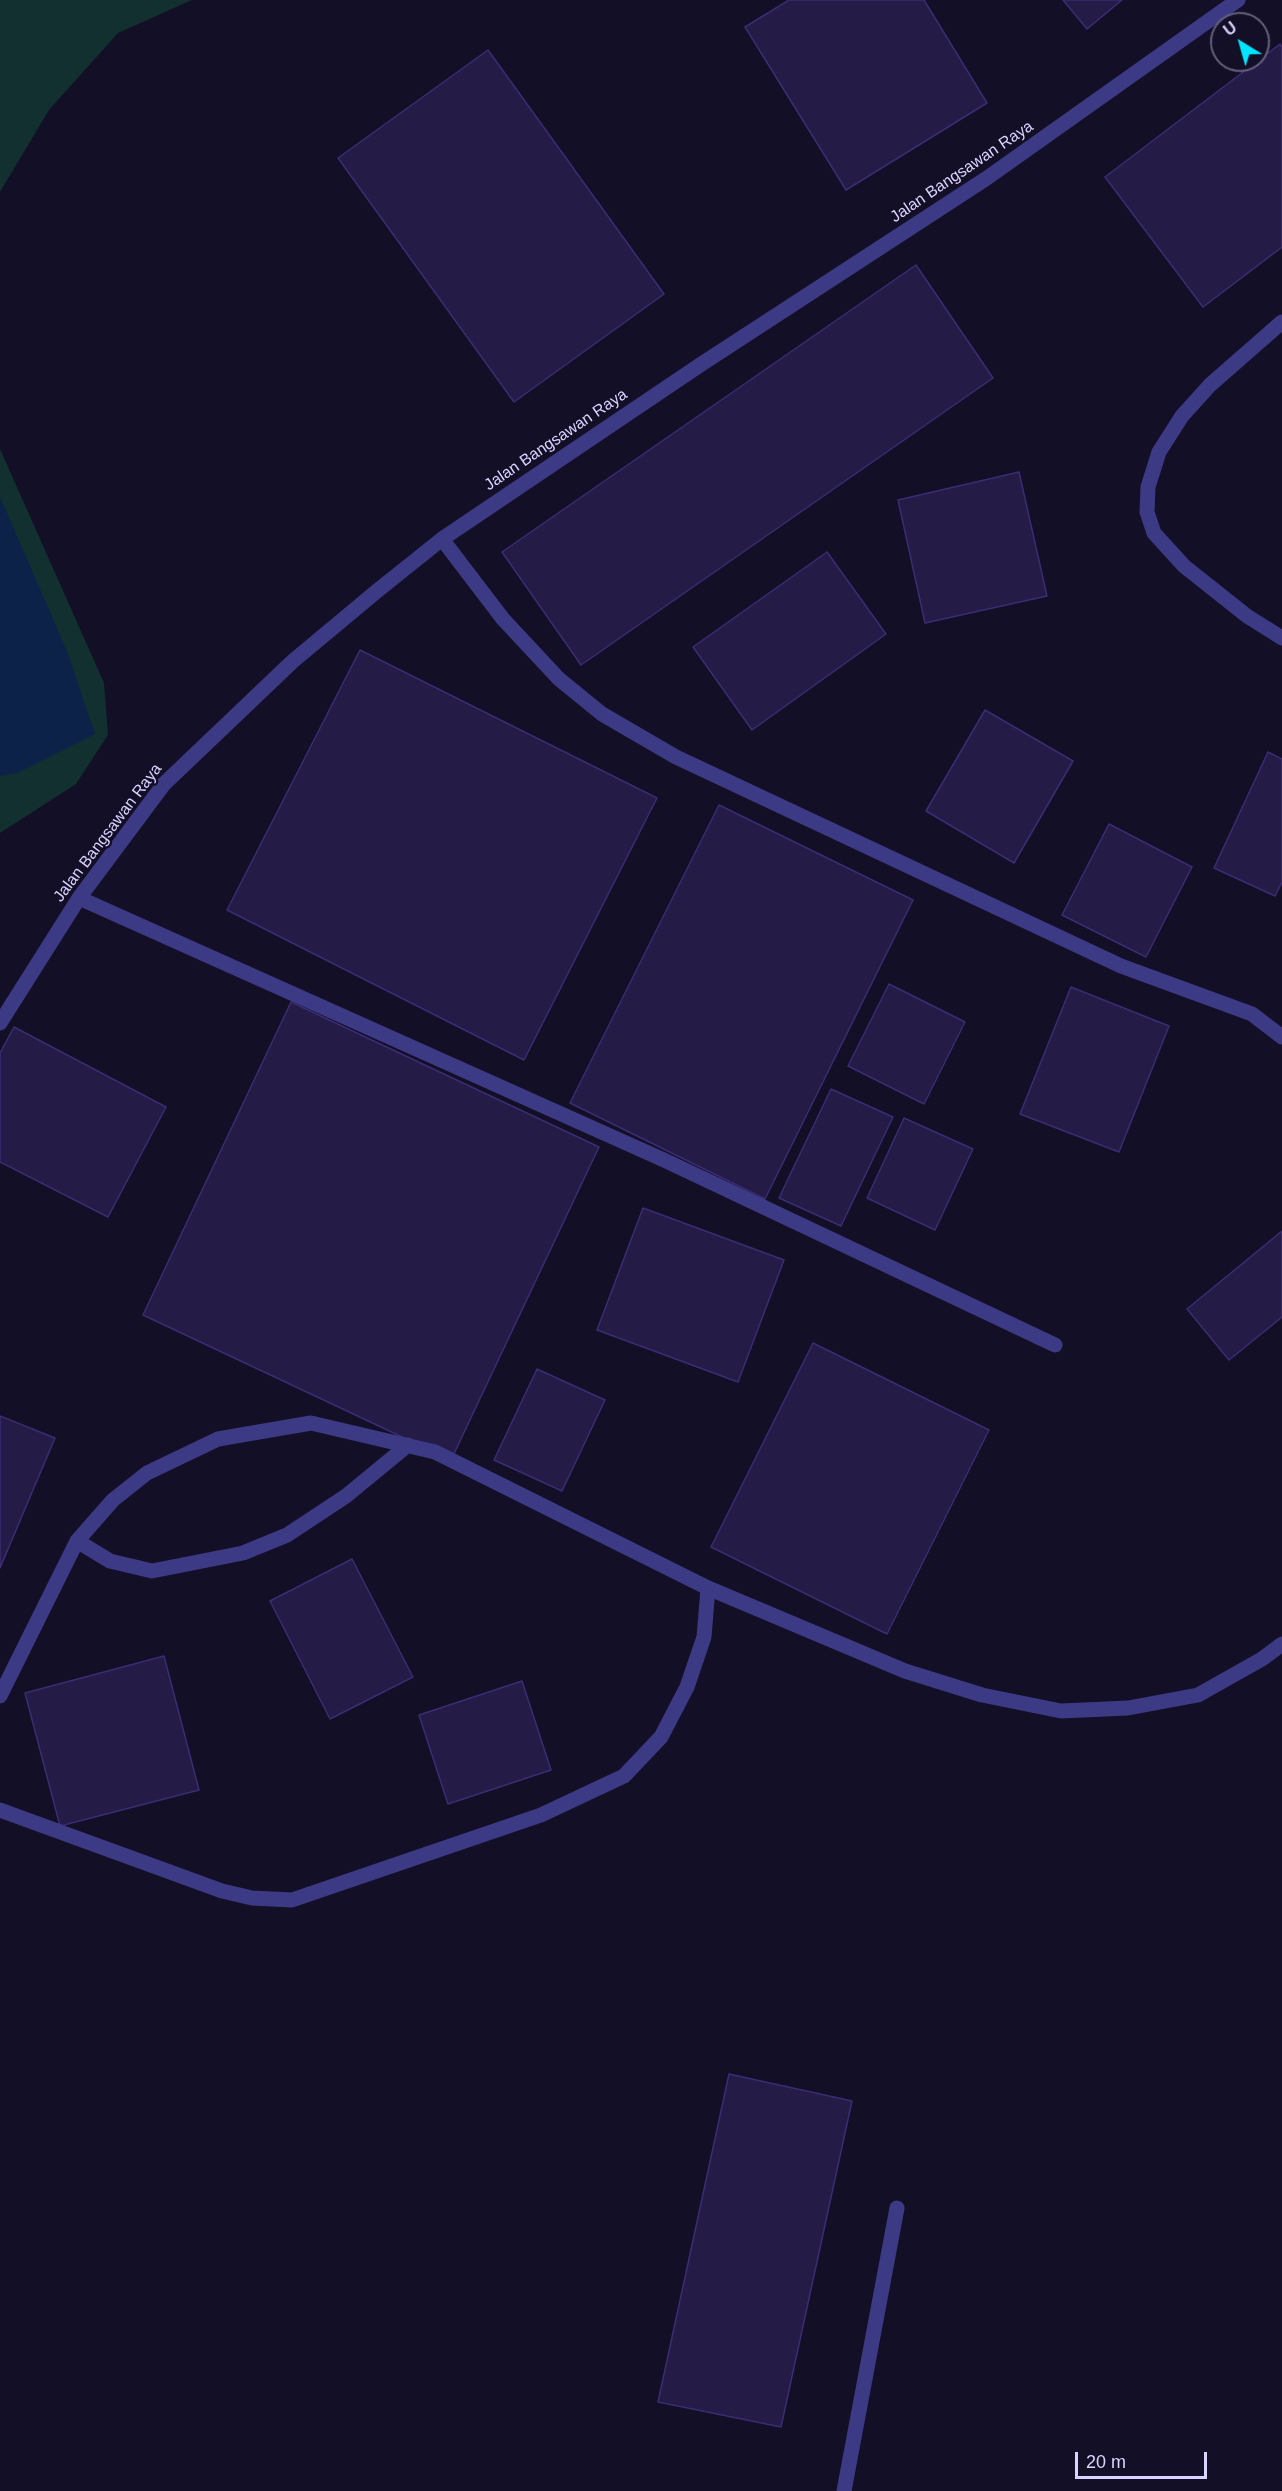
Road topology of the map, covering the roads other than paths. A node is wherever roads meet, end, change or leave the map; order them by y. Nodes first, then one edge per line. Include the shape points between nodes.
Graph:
1 (1238, 0) edge
2 (1282, 322) edge
3 (442, 538) junction
4 (1282, 638) edge
5 (79, 898) junction
6 (0, 1023) edge
7 (1282, 1037) edge
8 (1055, 1345) dead end
9 (408, 1445) junction
10 (77, 1541) junction
11 (708, 1588) junction
12 (1282, 1644) edge
13 (0, 1696) edge
14 (0, 1810) edge
15 (897, 2208) dead end
16 (844, 2491) edge

1 - 3 street, Jalan Bangsawan Raya via 987,178
2 - 4 street via 1210,385 1182,416 1159,452 1148,487 1147,512 1154,533 1184,566
3 - 5 street, Jalan Bangsawan Raya via 293,661 208,740 164,784
3 - 7 street via 503,619 559,679 602,714 676,758 1121,966 1252,1014
5 - 6 street, Jalan Bangsawan Raya
5 - 8 street via 664,1160
9 - 10 street via 311,1423 218,1439 147,1473 113,1500
9 - 10 street via 346,1496 287,1535 243,1553 153,1571 110,1561
9 - 11 street via 435,1452
10 - 13 street
11 - 12 street via 905,1671 982,1695 1061,1711 1128,1708 1198,1695
11 - 14 street via 704,1637 687,1687 661,1737 624,1776 541,1815 292,1900 252,1898 222,1891
15 - 16 street

